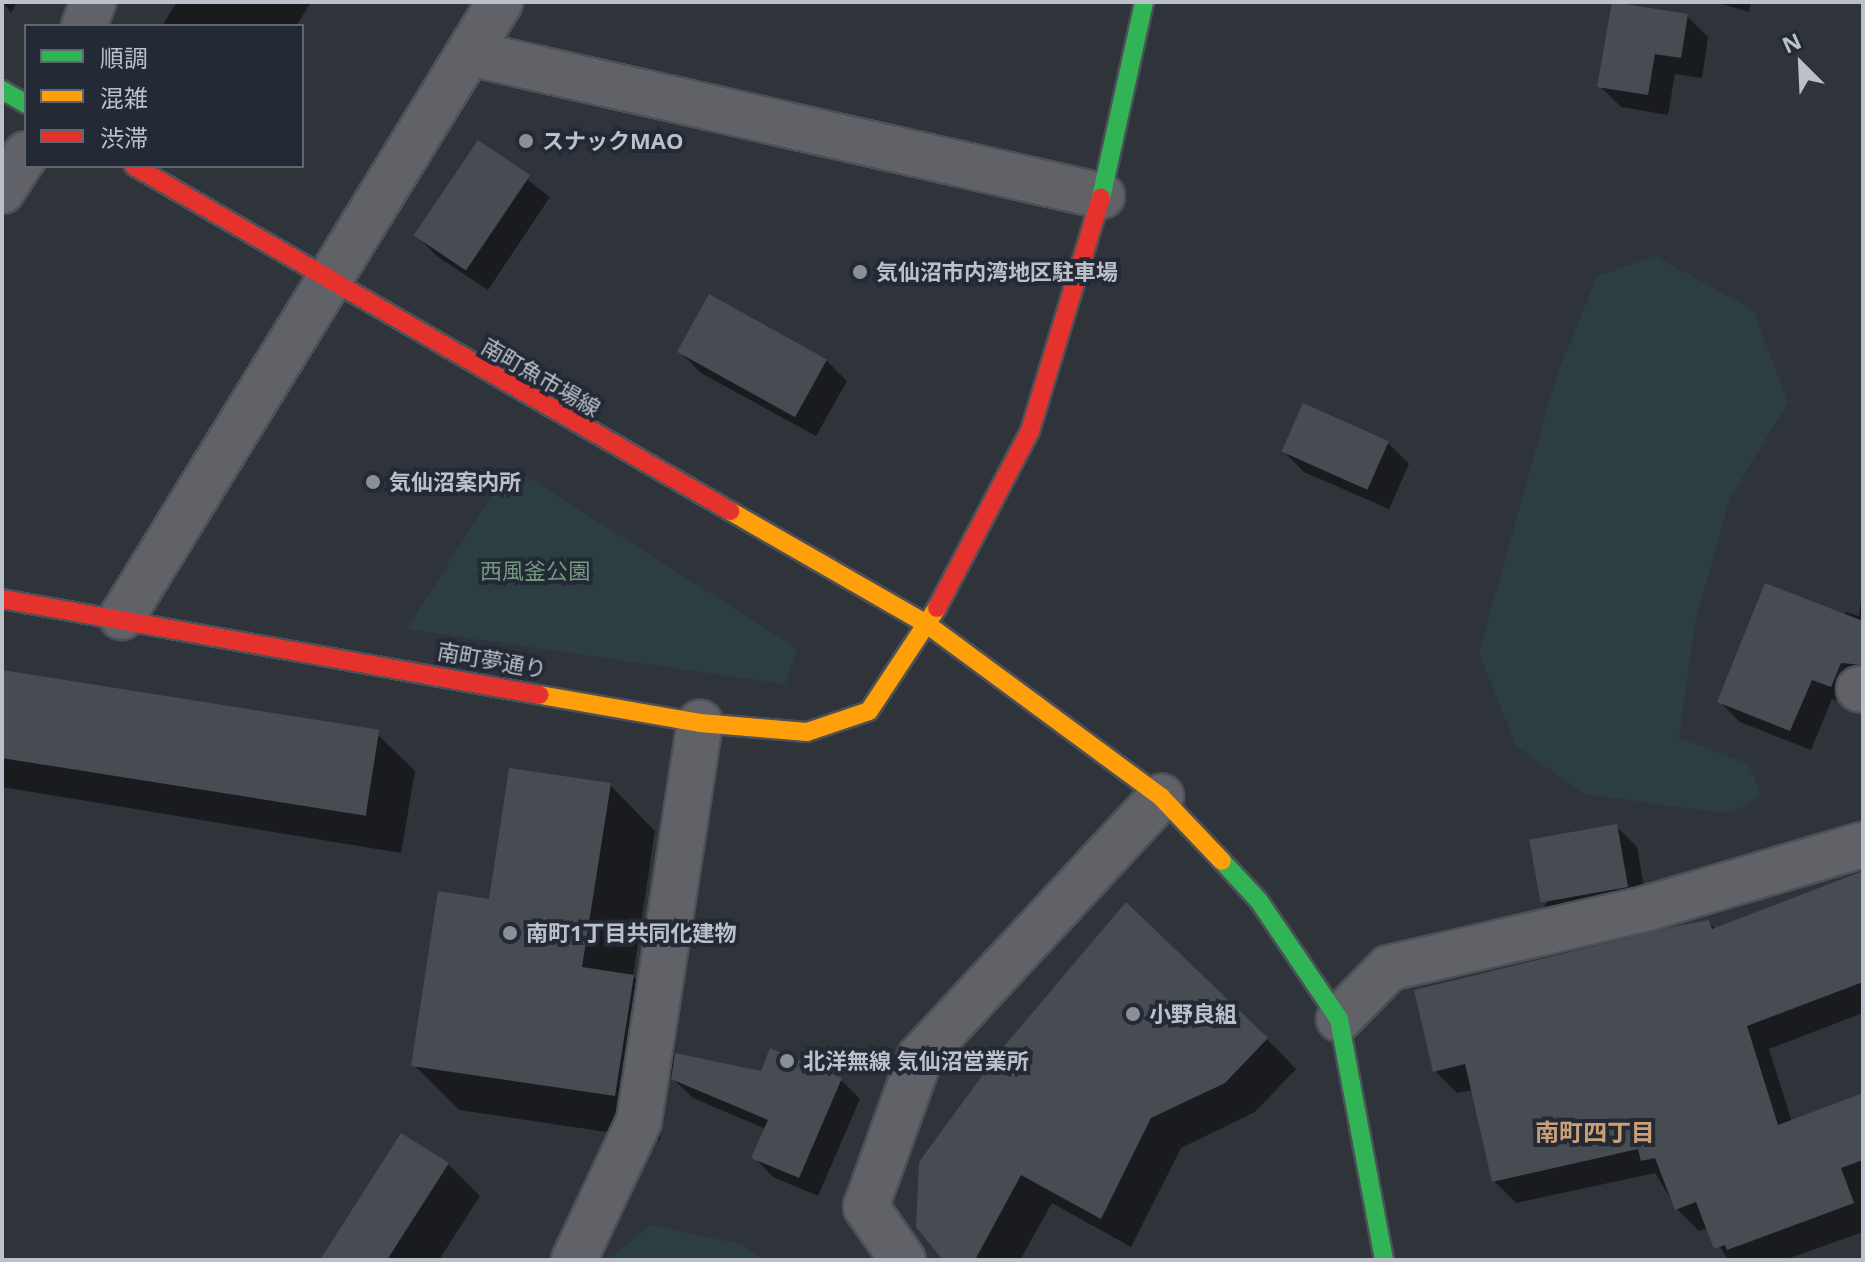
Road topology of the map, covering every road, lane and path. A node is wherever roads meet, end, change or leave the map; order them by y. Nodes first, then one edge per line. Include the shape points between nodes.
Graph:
1 (93, 2) edge
2 (500, 2) edge
3 (1144, 2) edge
4 (85, 24) edge
5 (469, 53) junction
6 (2, 90) edge
7 (24, 103) edge
8 (24, 157) edge
9 (137, 168) edge
10 (2, 191) edge
11 (1102, 196) junction
12 (330, 284) junction
13 (2, 599) edge
14 (122, 617) junction
15 (928, 625) junction
16 (700, 723) junction
17 (1161, 797) junction
18 (1863, 845) edge
19 (1339, 1019) junction
20 (574, 1260) edge
21 (903, 1260) edge
22 (1384, 1260) edge

1 - 4 street
2 - 5 street
3 - 11 street, 南町夢通り
5 - 11 street
5 - 12 street
6 - 7 street
8 - 10 street
9 - 12 street, 南町魚市場線
11 - 15 street, 南町夢通り via 1030,431
12 - 14 street
12 - 15 street, 南町魚市場線
13 - 14 street, 南町夢通り
14 - 16 street, 南町夢通り
15 - 16 street, 南町夢通り via 869,711 807,732
15 - 17 street, 南町魚市場線
16 - 20 street via 639,1121
17 - 19 street, 南町魚市場線 via 1259,901
17 - 21 street via 920,1057 866,1207
18 - 19 street via 1645,909 1389,968
19 - 22 street

